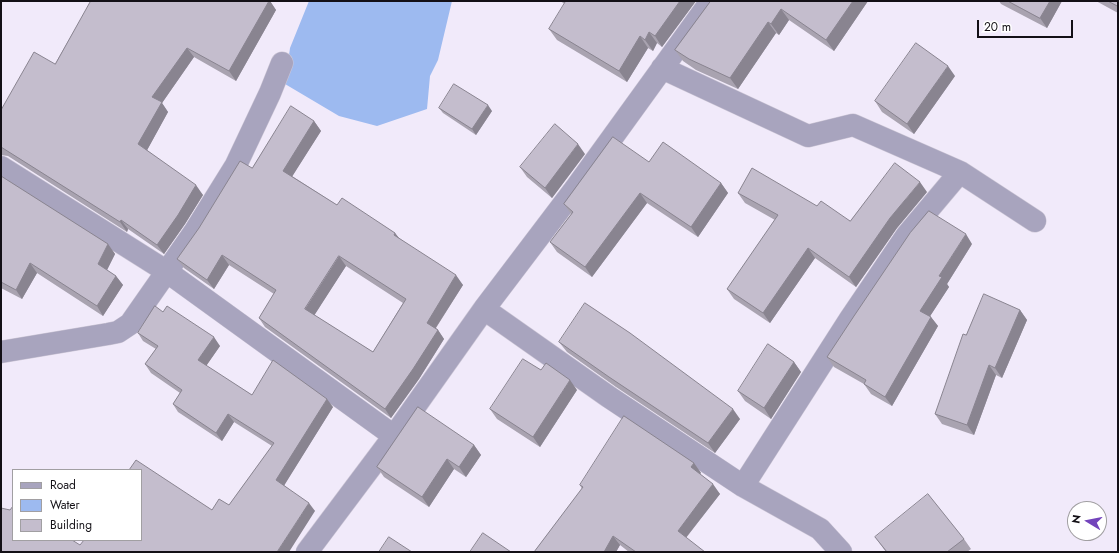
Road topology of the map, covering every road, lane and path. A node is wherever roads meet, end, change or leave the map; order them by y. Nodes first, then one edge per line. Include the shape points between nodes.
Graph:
1 (711, 1) edge
2 (282, 63) dead end
3 (662, 68) junction
4 (1, 166) edge
5 (960, 172) junction
6 (1035, 221) dead end
7 (166, 271) junction
8 (484, 309) junction
9 (1, 352) edge
10 (394, 436) junction
11 (743, 486) junction
12 (307, 552) edge
13 (841, 552) edge

1 - 3 street
2 - 7 street via 236,164 195,231
3 - 5 street via 808,136 853,125
3 - 8 street
4 - 7 street
5 - 6 street
5 - 11 street via 907,235 850,318
7 - 9 street via 130,324 118,332
7 - 10 street
8 - 10 street
8 - 11 street via 609,397
10 - 12 street
11 - 13 street via 820,529

